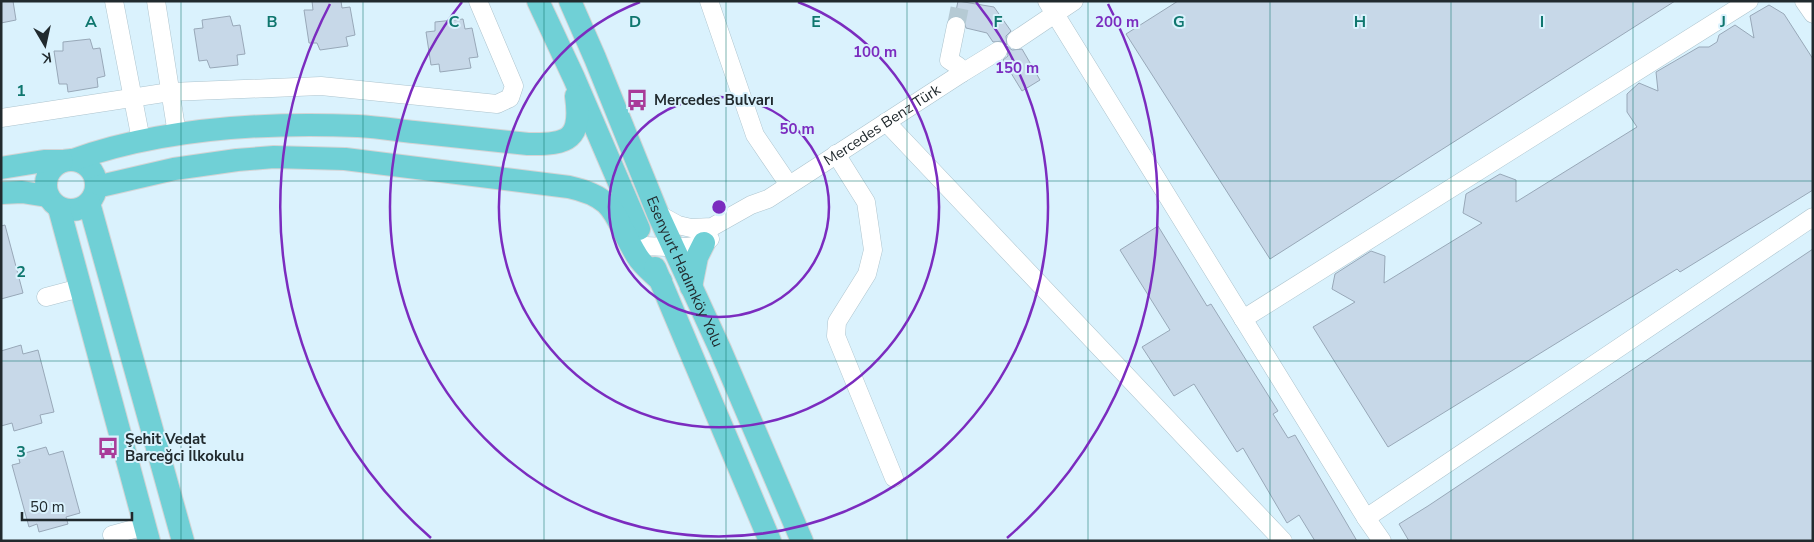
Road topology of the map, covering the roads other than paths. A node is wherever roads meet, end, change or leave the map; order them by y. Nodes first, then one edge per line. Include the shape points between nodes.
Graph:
1 (114, 1) edge
2 (156, 1) edge
3 (478, 1) edge
4 (538, 1) edge
5 (570, 1) edge
6 (709, 1) edge
7 (1074, 1) edge
8 (1750, 1) edge
9 (1804, 1) edge
10 (1051, 7) edge
11 (1813, 14) edge
12 (956, 26) tunnel mouth
13 (1016, 40) dead end
14 (998, 51) dead end
15 (962, 73) junction
16 (574, 78) junction
17 (170, 92) junction
18 (133, 97) junction
19 (1, 118) edge
20 (886, 122) junction
21 (177, 134) junction
22 (141, 140) junction
23 (836, 154) junction
24 (67, 161) junction
25 (1, 168) edge
26 (789, 185) junction
27 (1, 193) edge
28 (93, 195) junction
29 (768, 199) junction
30 (53, 202) junction
31 (658, 214) junction
32 (1813, 217) edge
33 (704, 243) junction
34 (646, 246) junction
35 (673, 248) junction
36 (661, 281) junction
37 (691, 287) junction
38 (80, 288) junction
39 (46, 296) dead end
40 (1243, 319) junction
41 (894, 478) dead end
42 (1366, 518) junction
43 (147, 534) edge
44 (112, 535) dead end
45 (183, 541) edge
46 (770, 541) edge
47 (802, 541) edge
48 (1283, 541) edge
49 (1382, 541) edge

1 - 18 street
2 - 17 street
3 - 17 street via 514,86 510,98 497,104 321,86
4 - 16 main road, Esenyurt Hadımköy Yolu
5 - 31 main road, Esenyurt Hadımköy Yolu
6 - 26 street via 755,135
7 - 10 street
8 - 40 street
9 - 11 street
10 - 13 street
10 - 40 street
12 - 15 street via 950,60
14 - 15 street, Mercedes Benz Türk
15 - 20 street, Mercedes Benz Türk
16 - 21 main road via 578,124 569,137 551,143 528,144 359,126 262,125
16 - 34 main road, Esenyurt Hadımköy Yolu
17 - 18 street
17 - 21 street
18 - 19 street
18 - 22 street
20 - 23 street, Mercedes Benz Türk
20 - 48 street
21 - 22 main road
22 - 24 main road
23 - 26 street, Mercedes Benz Türk
23 - 41 street via 866,202 873,250 867,274 837,322 836,336
24 - 25 main road via 44,160
24 - 28 main road via 86,164 92,171 95,178
24 - 30 main road via 54,166 46,180 45,188
26 - 29 street, Mercedes Benz Türk
27 - 30 main road via 22,192
28 - 30 main road via 83,208 75,210 67,210
28 - 36 main road via 174,169 274,157 346,159 568,187 598,196 611,206 638,257
28 - 45 main road
29 - 31 street, Mercedes Benz Türk via 712,227 678,225
29 - 33 street, Mercedes Benz Türk via 760,209
30 - 38 main road
31 - 35 main road, Esenyurt Hadımköy Yolu
32 - 42 street
33 - 35 street, Mercedes Benz Türk
33 - 37 main road via 697,257
34 - 35 street, Mercedes Benz Türk
34 - 36 main road, Esenyurt Hadımköy Yolu
35 - 37 main road, Esenyurt Hadımköy Yolu
36 - 46 main road, Esenyurt Hadımköy Yolu
37 - 47 main road, Esenyurt Hadımköy Yolu
38 - 39 street
38 - 43 main road
40 - 42 street
42 - 49 street
43 - 44 street

